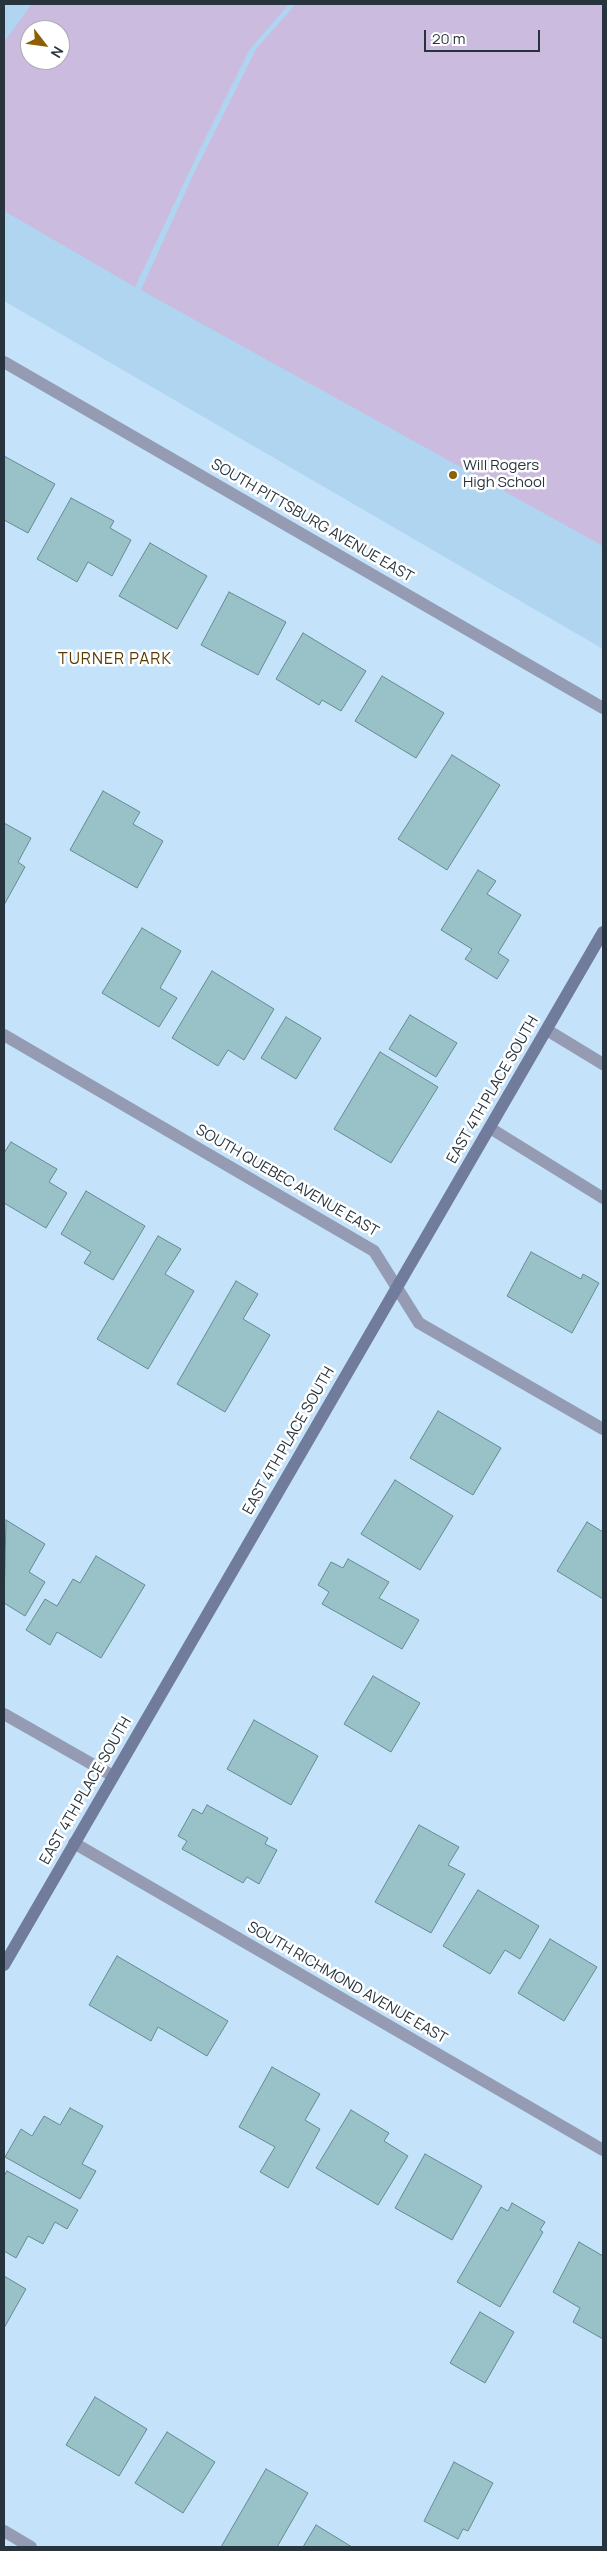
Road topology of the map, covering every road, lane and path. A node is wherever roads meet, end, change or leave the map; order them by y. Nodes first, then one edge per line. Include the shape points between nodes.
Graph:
1 (4, 362) edge
2 (603, 708) edge
3 (603, 932) edge
4 (547, 1030) junction
5 (4, 1036) edge
6 (603, 1064) edge
7 (490, 1128) junction
8 (603, 1198) edge
9 (397, 1288) junction
10 (603, 1429) edge
11 (4, 1714) edge
12 (113, 1776) junction
13 (74, 1843) junction
14 (4, 1965) edge
15 (603, 2150) edge
16 (4, 2531) edge
17 (31, 2547) edge

1 - 2 street, SOUTH PITTSBURG AVENUE EAST
3 - 4 street, EAST 4TH PLACE SOUTH
4 - 6 street
4 - 7 street, EAST 4TH PLACE SOUTH
5 - 9 street, SOUTH QUEBEC AVENUE EAST via 374,1251
7 - 8 street
7 - 9 street, EAST 4TH PLACE SOUTH
9 - 10 street, SOUTH QUEBEC AVENUE EAST via 419,1323
9 - 12 street, EAST 4TH PLACE SOUTH
11 - 12 street
12 - 13 street, EAST 4TH PLACE SOUTH
13 - 14 street, EAST 4TH PLACE SOUTH
13 - 15 street, SOUTH RICHMOND AVENUE EAST
16 - 17 street

